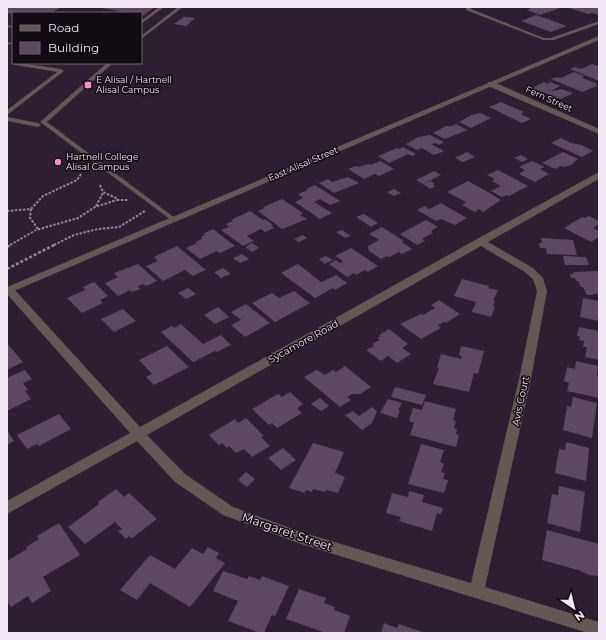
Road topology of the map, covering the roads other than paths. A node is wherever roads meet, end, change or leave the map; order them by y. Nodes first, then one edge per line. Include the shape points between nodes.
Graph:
1 (162, 7) edge
2 (180, 7) edge
3 (470, 7) edge
4 (142, 22) edge
5 (599, 22) edge
6 (142, 29) edge
7 (151, 30) junction
8 (142, 37) edge
9 (599, 38) edge
10 (20, 64) edge
11 (109, 64) edge
12 (491, 84) junction
13 (7, 113) edge
14 (7, 119) edge
15 (38, 125) dead end
16 (599, 132) edge
17 (599, 175) edge
18 (173, 220) junction
19 (480, 241) junction
20 (8, 290) edge
21 (138, 434) junction
22 (7, 508) edge
23 (477, 591) junction
24 (599, 629) edge

1 - 4 lane
2 - 7 lane
3 - 5 lane via 468,9 543,39 552,40
6 - 7 lane
7 - 8 lane
9 - 12 street, East Alisal Street
10 - 13 lane via 61,71
11 - 18 lane via 43,122
12 - 16 street, Fern Street
12 - 18 street, East Alisal Street
14 - 15 lane
17 - 19 street, Sycamore Road
18 - 20 street, East Alisal Street
19 - 21 street, Sycamore Road
19 - 23 street, Avis Court via 529,270 538,278 542,291 525,379
20 - 21 street, Margaret Street
21 - 22 street, Sycamore Road
21 - 23 street, Margaret Street via 180,478 233,513 288,534
23 - 24 street, Margaret Street

